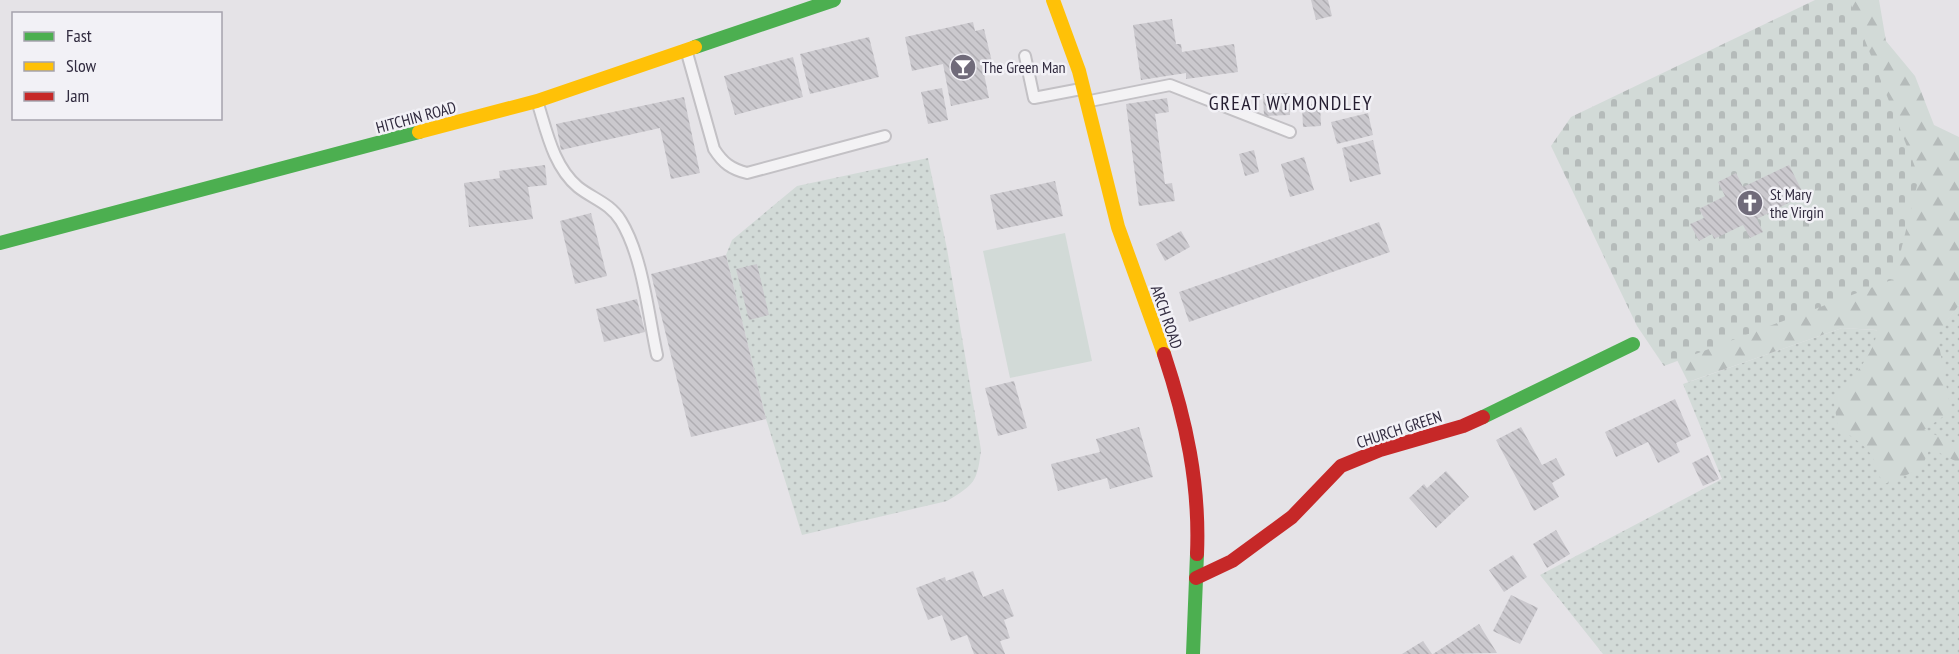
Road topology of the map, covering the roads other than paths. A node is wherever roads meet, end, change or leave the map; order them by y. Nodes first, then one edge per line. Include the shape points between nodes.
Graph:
1 (834, 0) edge
2 (1053, 0) edge
3 (686, 50) junction
4 (1025, 56) dead end
5 (1085, 95) junction
6 (537, 101) junction
7 (1290, 132) dead end
8 (885, 136) dead end
9 (0, 243) edge
10 (1633, 344) dead end
11 (657, 355) dead end
12 (1196, 578) junction
13 (1193, 654) edge

1 - 3 street, HITCHIN ROAD
2 - 5 street, ARCH ROAD via 1063,20
3 - 6 street, HITCHIN ROAD
3 - 8 lane via 714,149 722,162 735,170 747,174
4 - 5 lane via 1034,98
5 - 7 lane via 1170,85
5 - 12 street, ARCH ROAD via 1109,196 1191,447 1196,496
6 - 9 street, HITCHIN ROAD
6 - 11 lane via 561,165 577,187 605,203 621,220 630,239
10 - 12 street, CHURCH GREEN via 1463,426 1380,450 1341,466 1292,517 1232,561
12 - 13 street, ARCH ROAD

